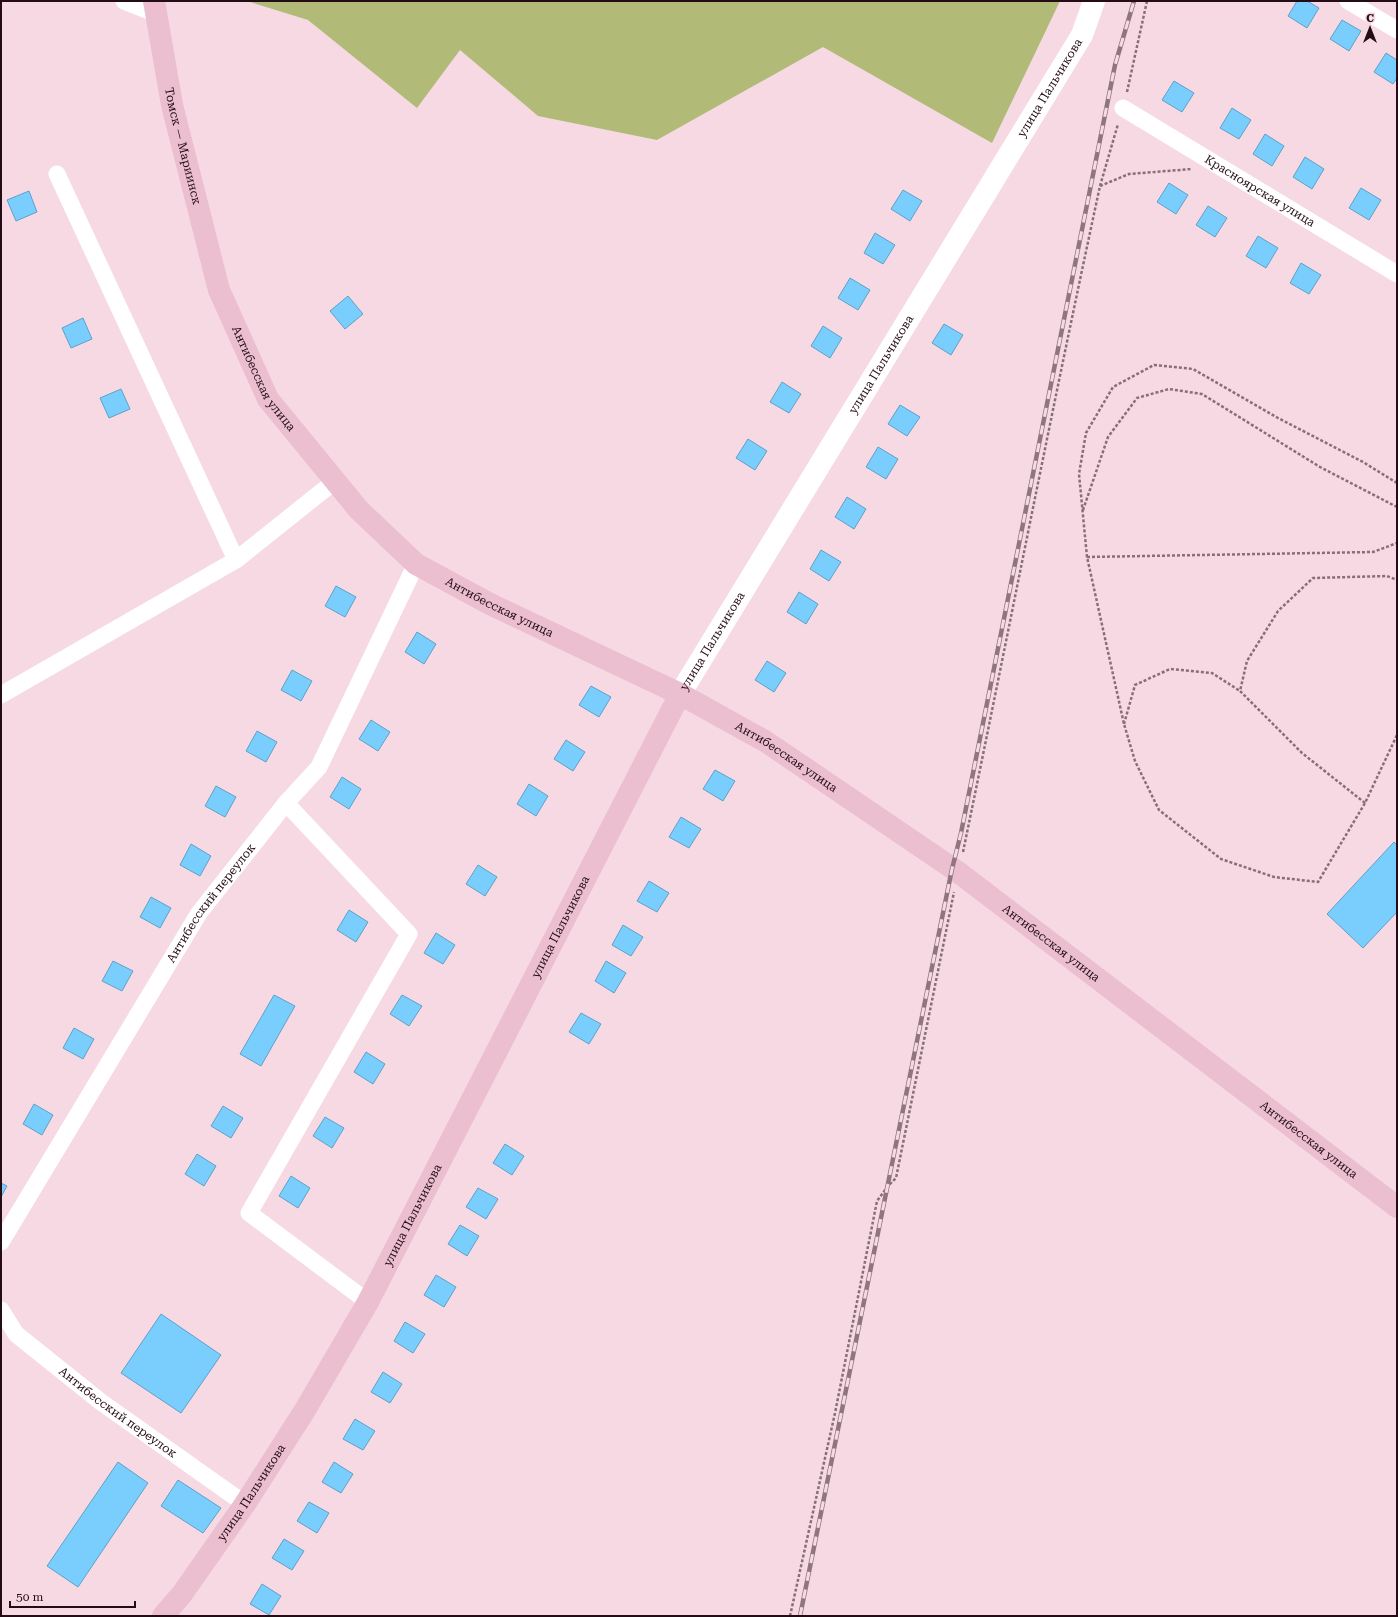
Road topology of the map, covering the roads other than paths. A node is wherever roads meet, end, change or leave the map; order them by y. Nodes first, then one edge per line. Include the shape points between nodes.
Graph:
1 (124, 1) edge
2 (1094, 1) edge
3 (1348, 1) edge
4 (156, 8) edge
5 (1397, 30) edge
6 (1123, 108) road end
7 (58, 174) dead end
8 (1397, 274) edge
9 (219, 290) joint
10 (335, 481) junction
11 (236, 560) junction
12 (416, 564) junction
13 (680, 694) junction
14 (1, 696) edge
15 (286, 803) junction
16 (1397, 1207) edge
17 (1, 1242) edge
18 (368, 1302) junction
19 (1, 1310) edge
20 (245, 1504) junction
21 (163, 1616) edge

1 - 4 street
2 - 13 street, улица Пальчикова via 1082,36
3 - 5 street
4 - 9 main road, Томск — Мариинск via 172,104
6 - 8 street, Красноярская улица
7 - 11 street
9 - 10 main road, Антибесская улица via 268,399
10 - 11 street
10 - 12 main road, Антибесская улица via 359,510
11 - 14 street
12 - 13 main road, Антибесская улица via 490,604
12 - 15 street, Антибесский переулок via 319,767
13 - 16 main road, Антибесская улица via 764,741 958,872
13 - 18 main road, улица Пальчикова
15 - 17 street, Антибесский переулок via 199,913
15 - 18 street via 409,934 249,1213
18 - 20 main road, улица Пальчикова via 305,1410
19 - 20 street, Антибесский переулок via 16,1334 58,1368 101,1402
20 - 21 main road, улица Пальчикова via 182,1594

